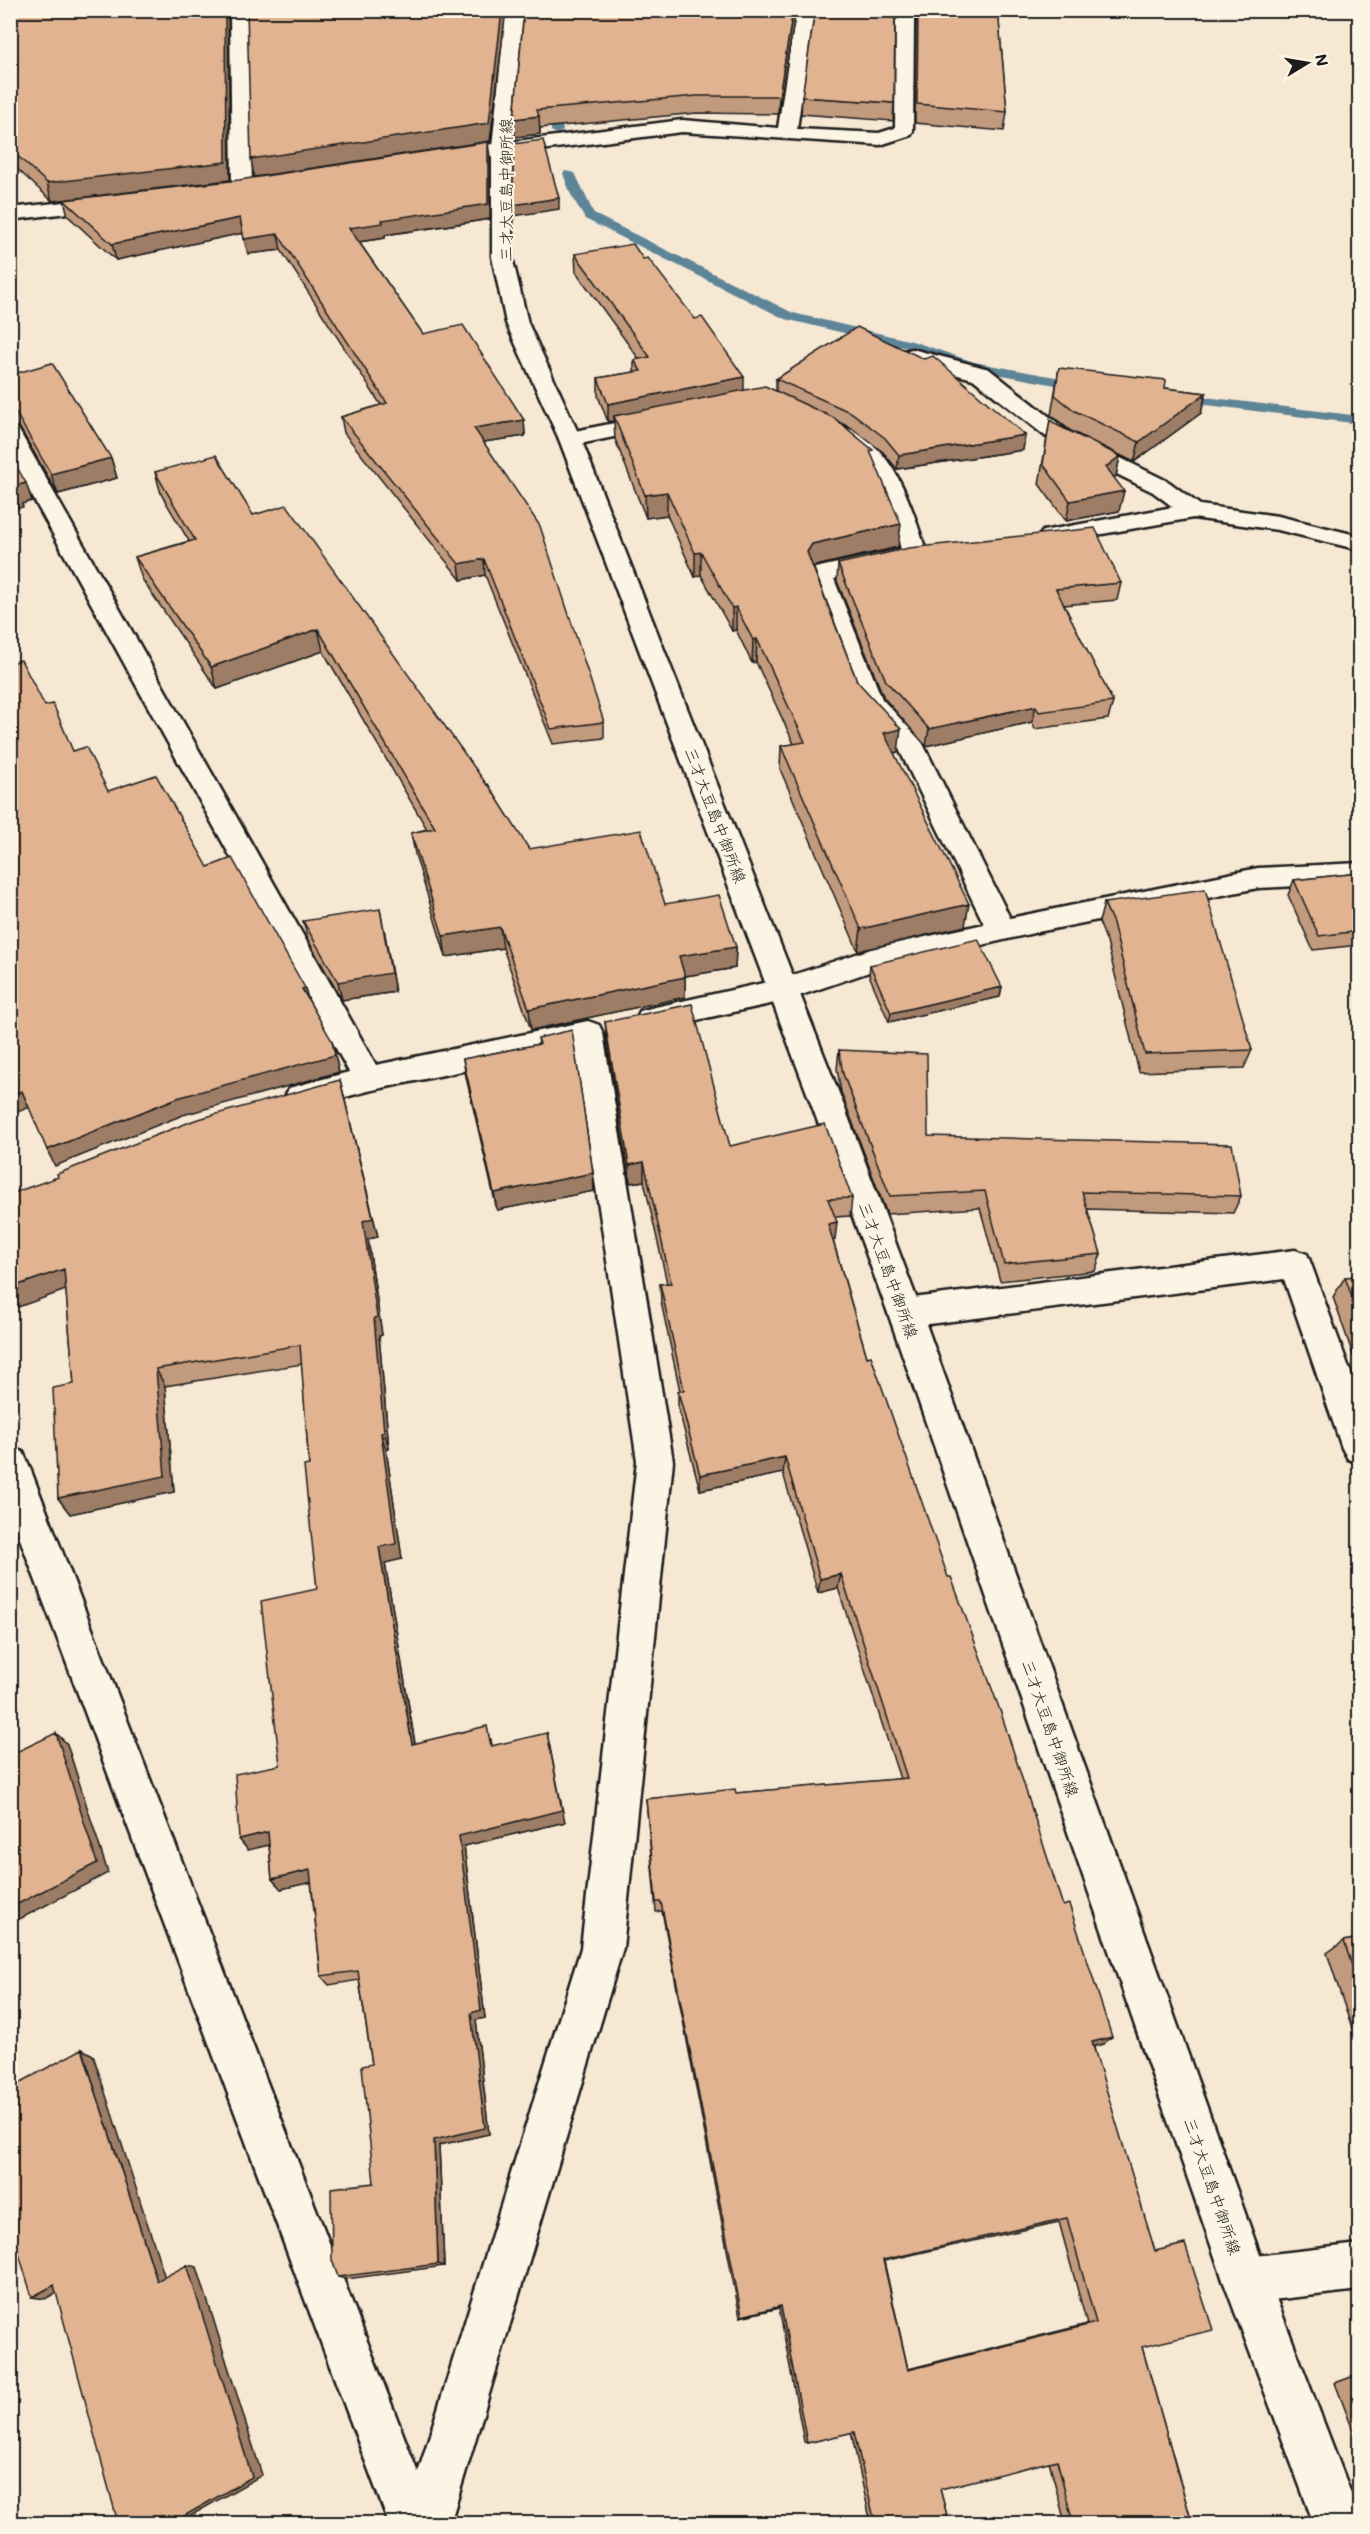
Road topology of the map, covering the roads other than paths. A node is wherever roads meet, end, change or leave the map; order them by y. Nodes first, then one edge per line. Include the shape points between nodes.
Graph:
1 (239, 10) edge
2 (515, 10) edge
3 (805, 10) edge
4 (905, 20) dead end
5 (787, 134) junction
6 (502, 147) junction
7 (431, 158) edge
8 (266, 184) edge
9 (242, 188) junction
10 (219, 190) edge
11 (126, 201) edge
12 (10, 214) edge
13 (912, 356) edge
14 (685, 416) edge
15 (819, 424) edge
16 (10, 434) edge
17 (570, 439) junction
18 (1192, 511) junction
19 (1034, 538) edge
20 (1359, 543) edge
21 (1359, 873) edge
22 (1002, 930) junction
23 (784, 990) junction
24 (607, 1029) junction
25 (368, 1079) junction
26 (276, 1104) edge
27 (905, 1313) junction
28 (1359, 1448) edge
29 (10, 1463) edge
30 (1359, 2267) edge
31 (1246, 2280) junction
32 (413, 2523) edge
33 (426, 2523) edge
34 (1338, 2523) edge

1 - 9 street
2 - 6 street, 三才大豆島中御所線
3 - 5 street
4 - 5 street via 903,131 880,139
5 - 6 street via 682,126
6 - 7 street
6 - 17 street, 三才大豆島中御所線 via 502,257 517,323
8 - 9 street
9 - 10 street
11 - 12 street
13 - 18 street via 981,374 1062,438 1161,487
14 - 17 street
15 - 22 street via 841,434 874,459 890,479 927,553 820,574 870,703 909,742
16 - 25 street
17 - 23 street, 三才大豆島中御所線
18 - 19 street
18 - 20 street via 1278,523
21 - 22 street via 1258,878
22 - 23 street via 871,960
23 - 24 street
23 - 27 street, 三才大豆島中御所線
24 - 25 street
24 - 33 street via 655,1461 602,1948
25 - 26 street
27 - 28 street via 1295,1264
27 - 31 street, 三才大豆島中御所線
29 - 32 street
30 - 31 street
31 - 34 street, 三才大豆島中御所線

